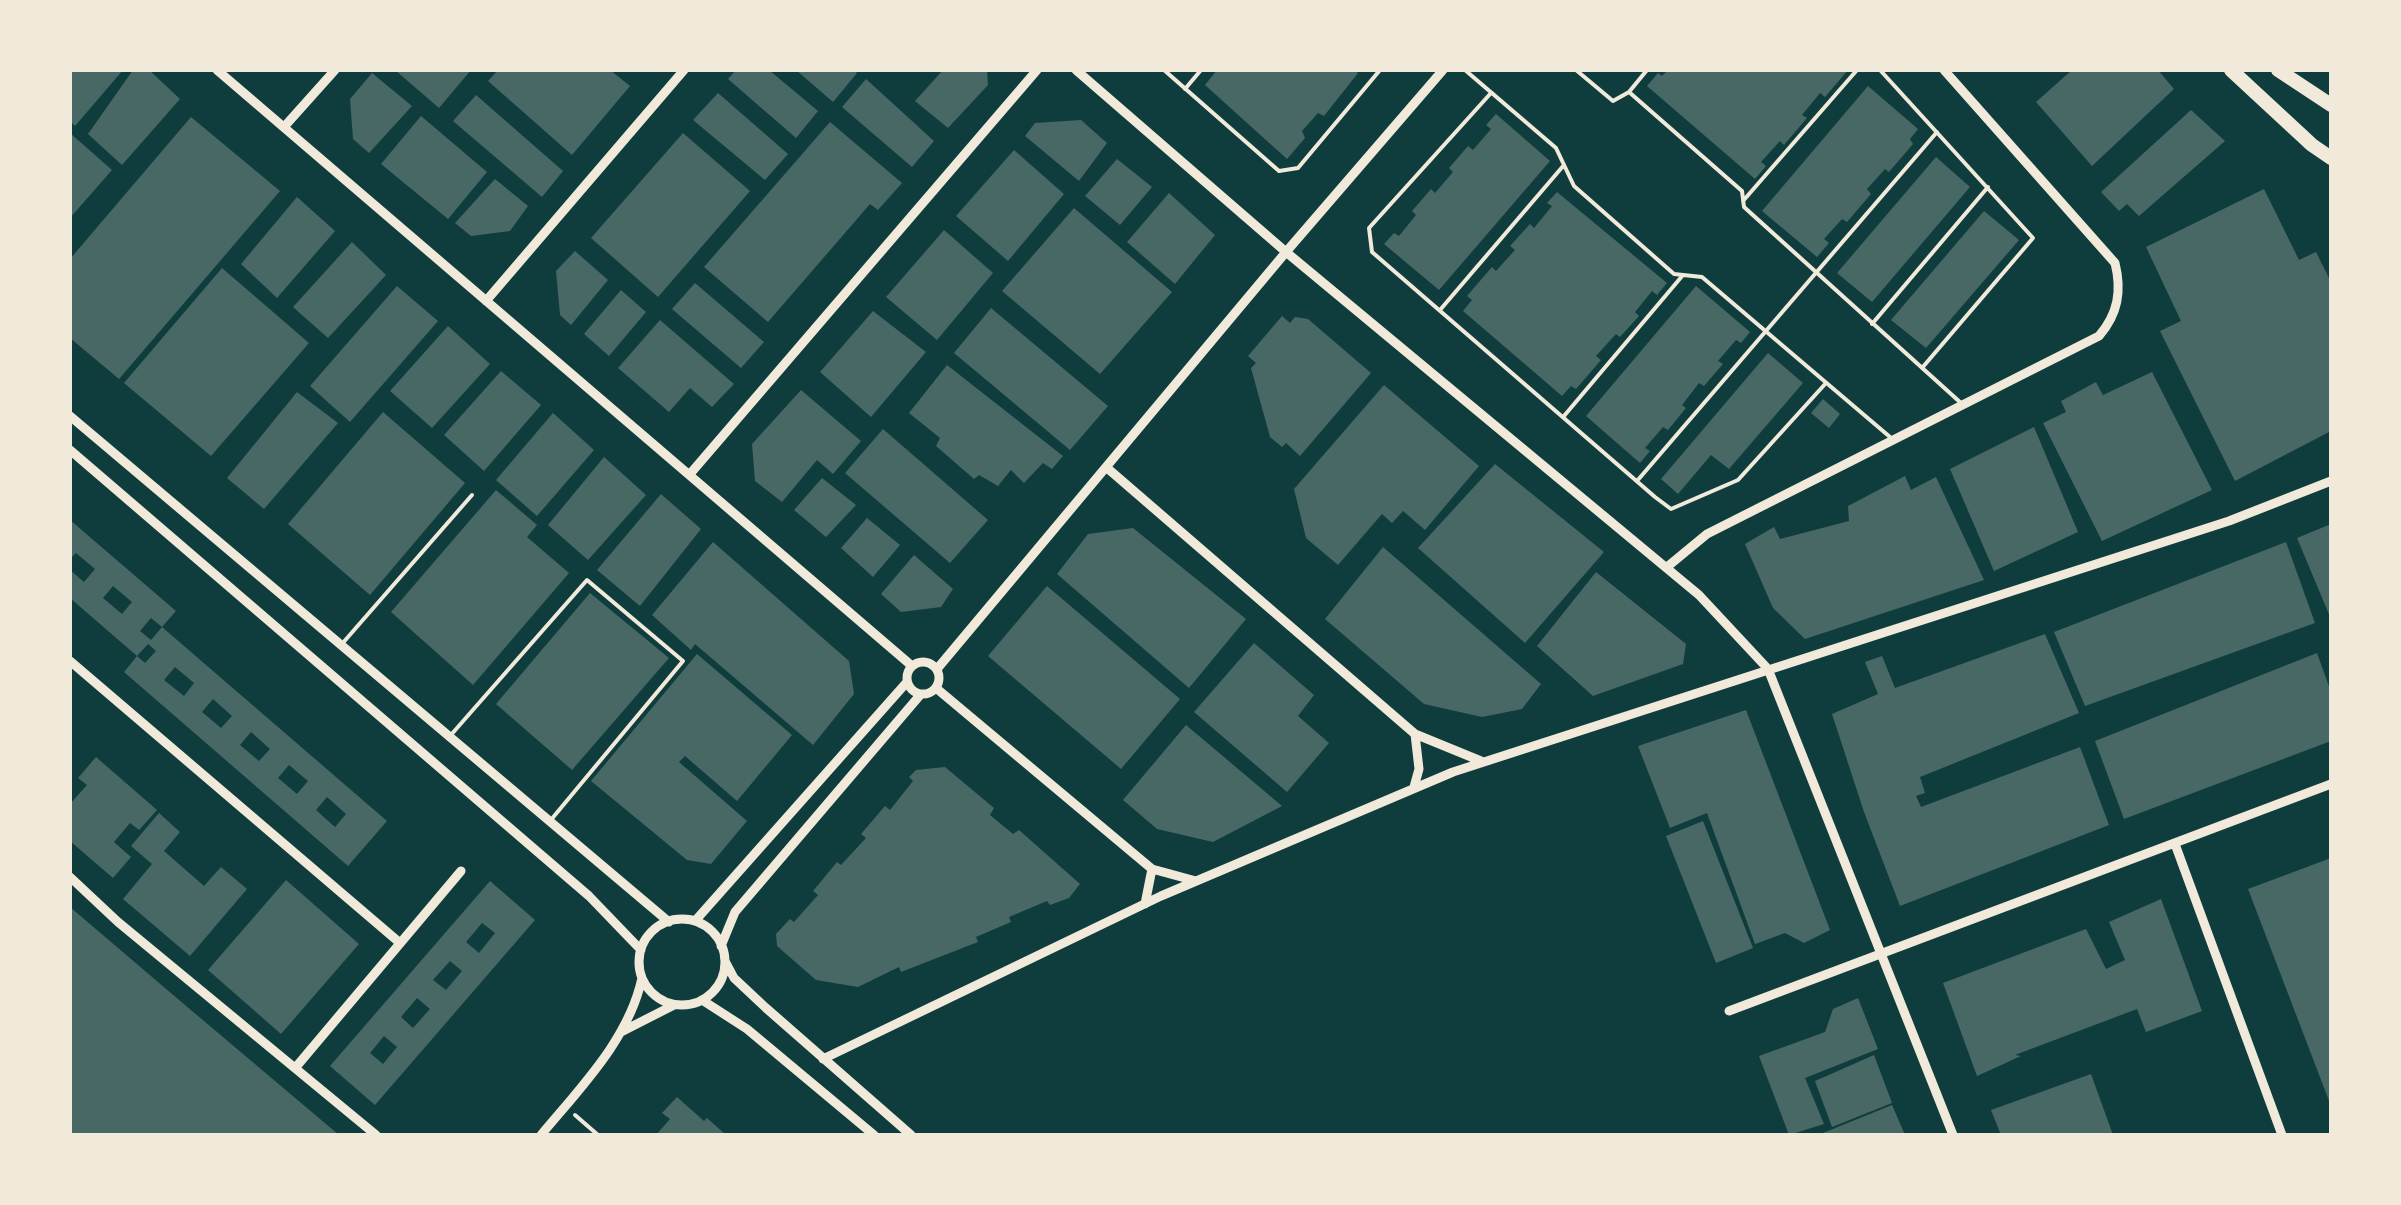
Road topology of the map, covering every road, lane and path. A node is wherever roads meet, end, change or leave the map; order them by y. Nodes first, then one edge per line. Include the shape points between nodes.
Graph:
1 (217, 70) edge
2 (335, 70) edge
3 (684, 70) edge
4 (1037, 70) edge
5 (1076, 70) edge
6 (1164, 70) edge
7 (1201, 70) edge
8 (1380, 70) edge
9 (1442, 70) edge
10 (1464, 70) edge
11 (1576, 70) edge
12 (1647, 70) edge
13 (1857, 70) edge
14 (1880, 70) edge
15 (1944, 70) edge
16 (2231, 70) edge
17 (2278, 70) edge
18 (1185, 89) junction
19 (1629, 92) junction
20 (1491, 93) junction
21 (2331, 105) edge
22 (284, 127) junction
23 (1936, 132) junction
24 (2331, 158) edge
25 (1564, 165) junction
26 (1988, 188) junction
27 (1743, 201) junction
28 (1286, 252) junction
29 (1816, 273) junction
30 (1683, 275) junction
31 (486, 301) junction
32 (1440, 310) junction
33 (1872, 324) junction
34 (1767, 332) junction
35 (1922, 368) junction
36 (1826, 382) junction
37 (1962, 403) junction
38 (70, 416) edge
39 (1563, 417) junction
40 (1892, 439) junction
41 (70, 450) edge
42 (1106, 468) junction
43 (690, 474) junction
44 (1636, 481) junction
45 (2331, 481) edge
46 (472, 495) dead end
47 (1667, 568) junction
48 (342, 645) junction
49 (70, 661) edge
50 (912, 666) junction
51 (1768, 668) junction
52 (937, 670) junction
53 (907, 682) junction
54 (936, 688) junction
55 (921, 694) junction
56 (1415, 734) junction
57 (450, 737) junction
58 (1481, 761) junction
59 (2331, 784) edge
60 (1414, 787) junction
61 (550, 821) junction
62 (2176, 844) junction
63 (1152, 869) junction
64 (461, 870) dead end
65 (70, 877) edge
66 (1196, 882) junction
67 (1145, 904) junction
68 (695, 921) junction
69 (669, 922) junction
70 (400, 943) junction
71 (721, 946) junction
72 (641, 950) junction
73 (1882, 954) junction
74 (725, 961) junction
75 (642, 978) junction
76 (702, 1000) junction
77 (674, 1005) junction
78 (1729, 1011) dead end
79 (623, 1032) junction
80 (823, 1059) junction
81 (296, 1067) junction
82 (565, 1106) junction
83 (376, 1135) edge
84 (541, 1135) edge
85 (598, 1135) edge
86 (874, 1135) edge
87 (911, 1135) edge
88 (1953, 1135) edge
89 (2282, 1135) edge

1 - 22 street
2 - 22 street
3 - 31 street
4 - 43 street
5 - 28 street
6 - 18 lane
7 - 18 lane
8 - 18 lane via 1298,168 1279,171
9 - 28 street
10 - 20 lane
11 - 19 lane via 1613,100
12 - 19 lane
13 - 27 lane
14 - 23 lane
15 - 37 street via 2115,262 2119,280 2113,320 2099,336
16 - 24 highway
17 - 21 highway
19 - 27 lane via 1742,191
20 - 25 lane via 1556,148
20 - 32 lane via 1369,228 1372,252
22 - 31 street
23 - 26 lane
23 - 29 lane
25 - 30 lane via 1574,186
25 - 32 lane
26 - 33 lane
26 - 35 lane via 2034,238
27 - 29 lane
28 - 42 street
28 - 47 street
29 - 33 lane
29 - 34 lane
30 - 34 lane via 1702,277
30 - 39 lane
31 - 43 street
32 - 39 lane
33 - 35 lane
34 - 36 lane
34 - 44 lane
35 - 37 lane
36 - 40 lane
36 - 44 lane via 1738,480 1671,509
37 - 40 street
38 - 48 street
39 - 44 lane
40 - 47 street via 1708,534
41 - 72 street via 589,896
42 - 52 street
42 - 56 street
43 - 50 street
45 - 51 street via 2229,521
46 - 48 lane
47 - 51 street
48 - 57 street
49 - 70 street
50 - 52 street via 930,663
50 - 53 street
51 - 58 street
51 - 73 street
52 - 54 street
53 - 55 street
53 - 68 street
54 - 55 street
54 - 63 street
55 - 71 street via 735,912
56 - 58 street
56 - 60 street
57 - 61 street
57 - 61 lane via 587,580 683,661
58 - 60 street
59 - 62 street
60 - 66 street
61 - 69 street
62 - 73 street
62 - 89 street
63 - 66 street
63 - 67 street
64 - 70 street
65 - 81 street
66 - 67 street
67 - 80 street
68 - 69 street
68 - 71 street
69 - 72 street
70 - 81 street
71 - 74 street
72 - 75 street
73 - 78 street
73 - 88 street
74 - 76 street via 715,990
74 - 80 street via 734,978
75 - 77 street
75 - 79 street
76 - 77 street
76 - 86 street
77 - 79 street
79 - 82 street
80 - 87 street
81 - 83 street
82 - 84 street
82 - 85 path

